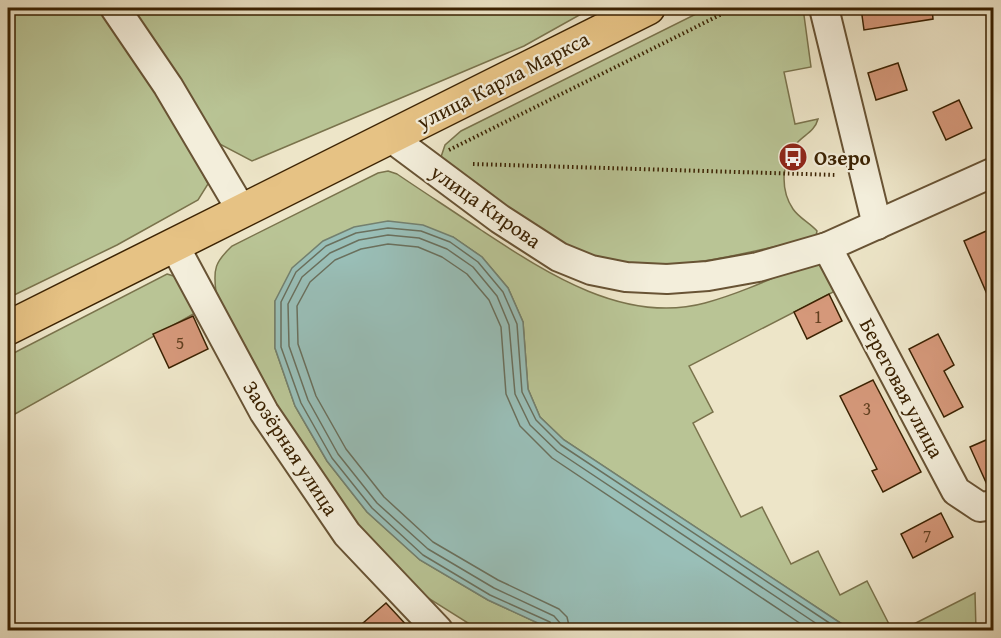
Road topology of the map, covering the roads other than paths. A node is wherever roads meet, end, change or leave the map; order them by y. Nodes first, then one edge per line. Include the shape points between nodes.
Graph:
1 (115, 8) edge
2 (648, 8) edge
3 (824, 8) edge
4 (390, 137) junction
5 (993, 172) edge
6 (242, 211) junction
7 (877, 225) junction
8 (174, 244) junction
9 (827, 247) junction
10 (8, 328) edge
11 (993, 505) edge
12 (435, 630) edge

1 - 6 street via 168,86
2 - 4 main road, улица Карла Маркса
3 - 7 street
4 - 6 main road
4 - 9 street, улица Кирова via 500,219 559,257 591,270 667,279 708,276 758,267
5 - 7 street, улица Кирова
6 - 8 main road
7 - 9 street, улица Кирова
8 - 10 main road
8 - 12 street, Заозёрная улица via 264,412 347,534
9 - 11 street, Береговая улица via 956,491 980,507

